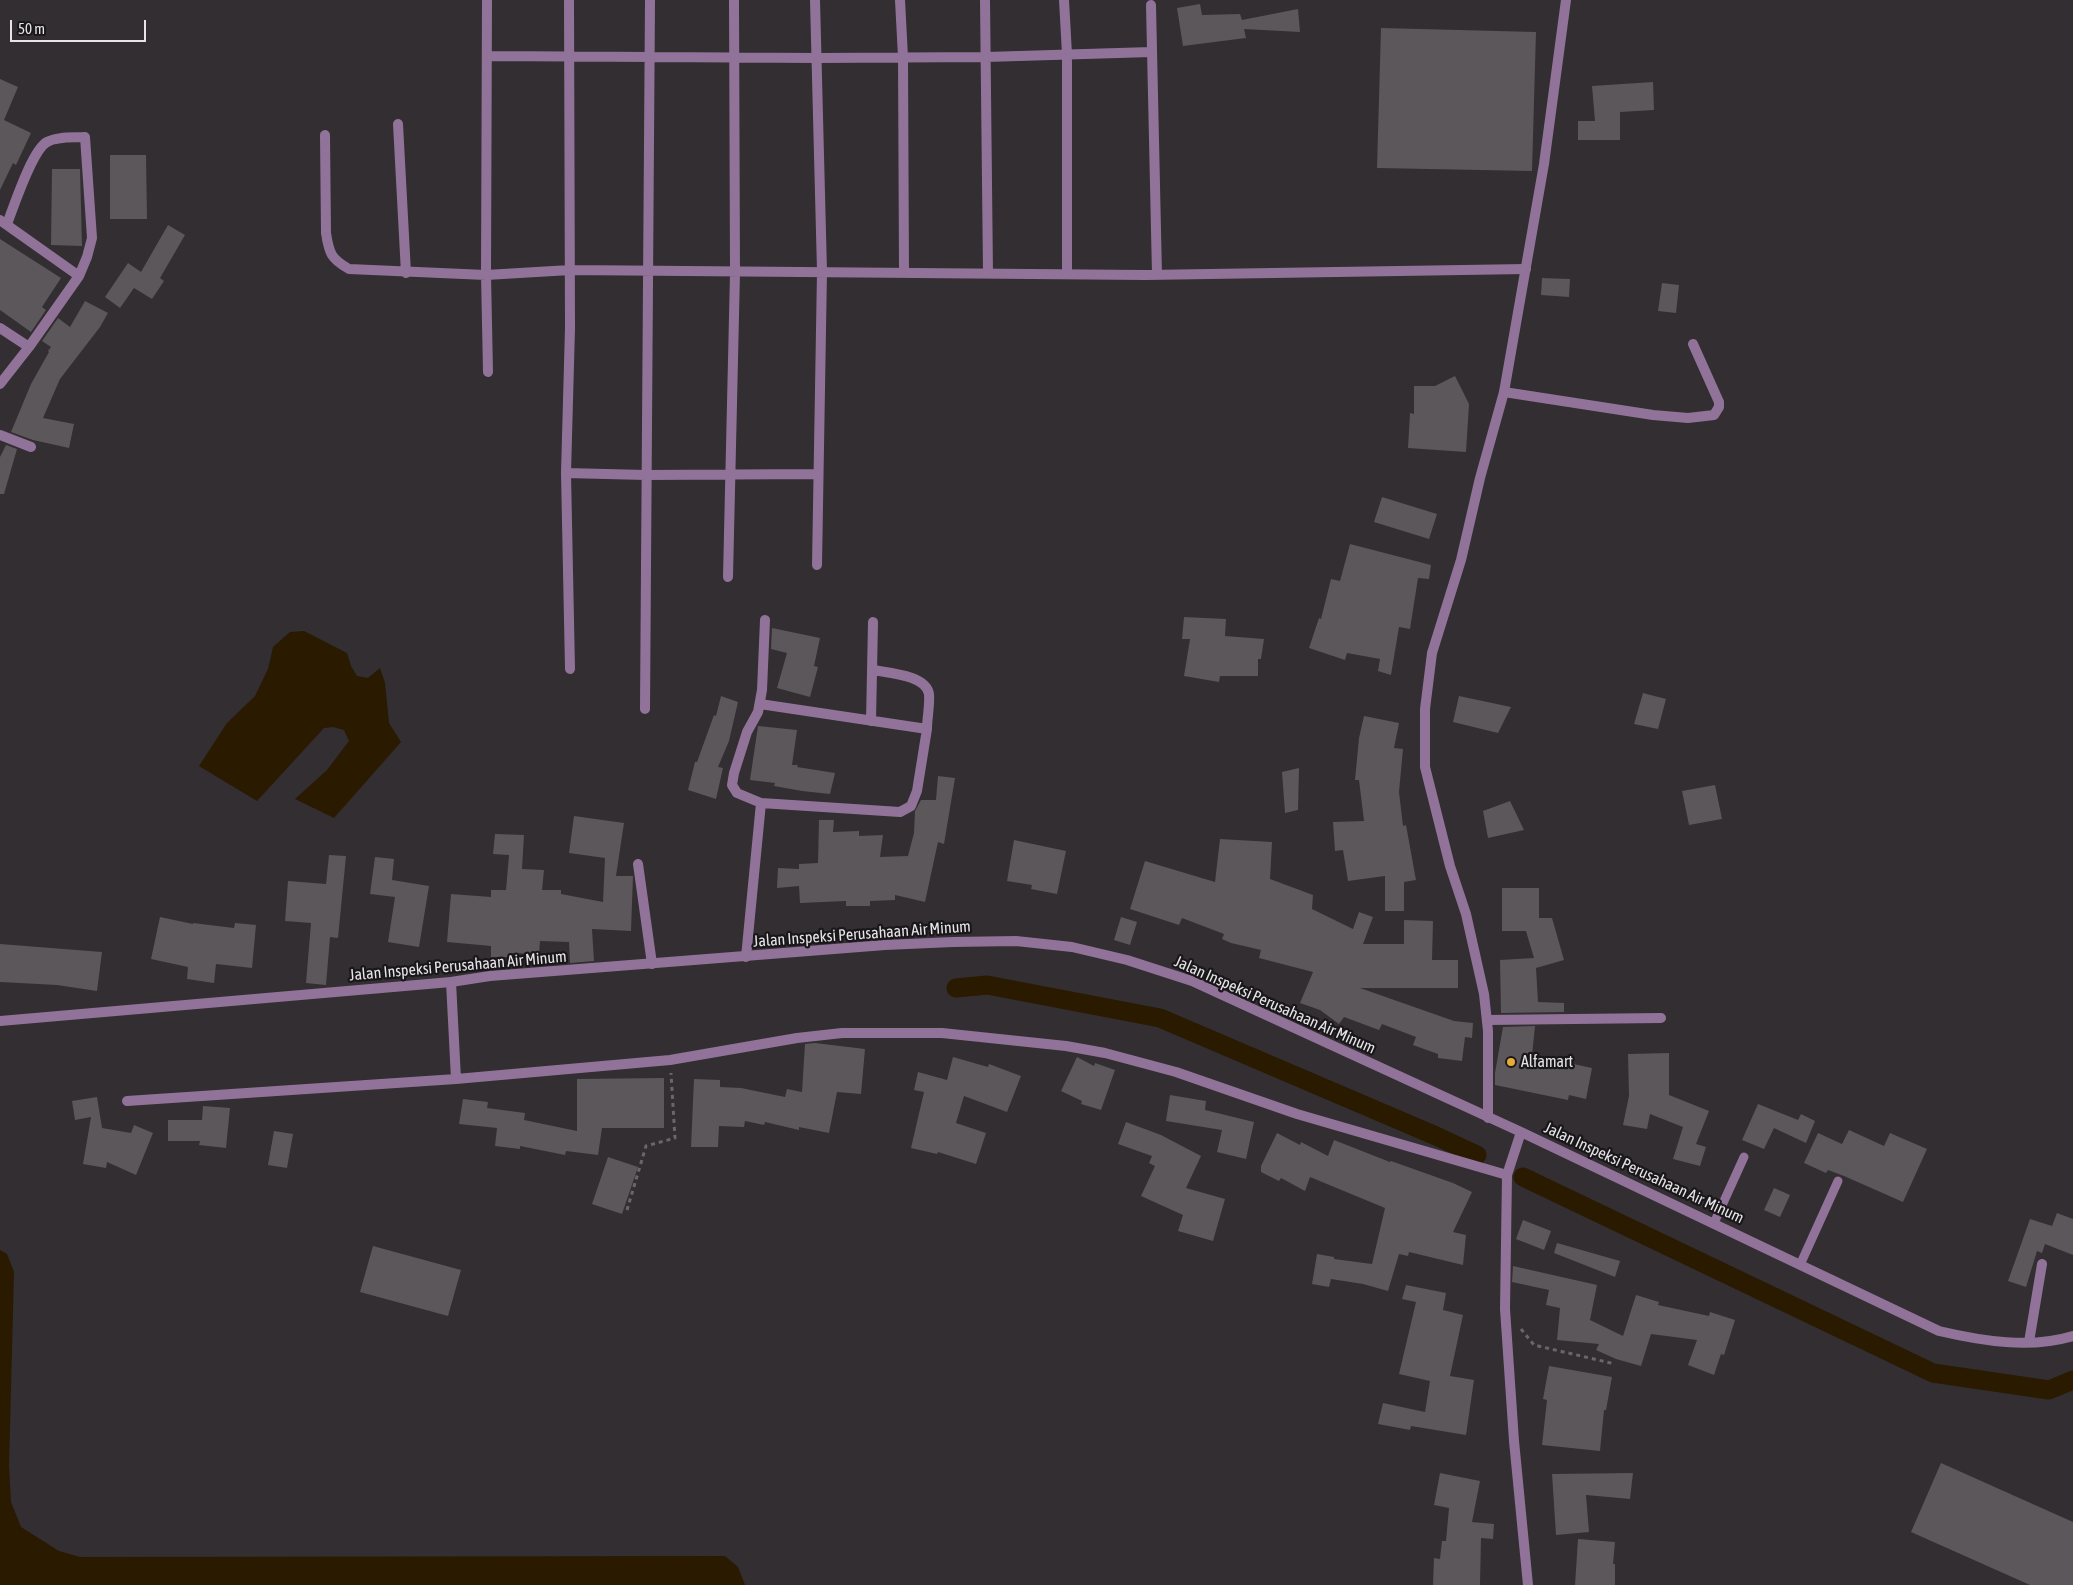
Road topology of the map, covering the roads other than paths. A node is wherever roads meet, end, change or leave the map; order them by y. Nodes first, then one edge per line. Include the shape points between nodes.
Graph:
1 (488, 0) edge
2 (569, 0) edge
3 (650, 0) edge
4 (734, 0) edge
5 (816, 0) edge
6 (900, 0) edge
7 (985, 0) edge
8 (1064, 0) edge
9 (1566, 0) edge
10 (1151, 5) dead end
11 (1151, 52) junction
12 (1066, 54) junction
13 (570, 55) junction
14 (487, 56) junction
15 (649, 57) junction
16 (903, 57) junction
17 (986, 57) junction
18 (817, 58) junction
19 (734, 59) junction
20 (398, 124) dead end
21 (325, 135) dead end
22 (4, 222) edge
23 (1526, 269) junction
24 (570, 270) junction
25 (648, 270) junction
26 (822, 272) junction
27 (904, 272) junction
28 (406, 273) junction
29 (736, 273) junction
30 (988, 273) junction
31 (1068, 274) junction
32 (486, 275) junction
33 (1157, 275) junction
34 (79, 276) junction
35 (0, 328) edge
36 (1693, 344) dead end
37 (29, 347) junction
38 (488, 372) dead end
39 (0, 384) edge
40 (1504, 392) junction
41 (0, 435) edge
42 (31, 447) dead end
43 (566, 473) junction
44 (817, 474) junction
45 (646, 475) junction
46 (731, 475) junction
47 (817, 565) dead end
48 (728, 577) dead end
49 (765, 620) dead end
50 (873, 622) dead end
51 (570, 669) dead end
52 (873, 670) junction
53 (760, 704) junction
54 (645, 709) dead end
55 (871, 721) junction
56 (927, 729) junction
57 (761, 803) junction
58 (638, 864) dead end
59 (746, 957) junction
60 (652, 964) junction
61 (451, 982) junction
62 (1661, 1018) dead end
63 (1487, 1020) junction
64 (0, 1021) edge
65 (456, 1079) junction
66 (127, 1101) dead end
67 (1488, 1118) junction
68 (1521, 1132) junction
69 (1744, 1157) dead end
70 (1506, 1175) junction
71 (1838, 1181) dead end
72 (1714, 1223) junction
73 (2042, 1264) dead end
74 (1800, 1265) junction
75 (2073, 1336) edge
76 (2029, 1342) junction
77 (1528, 1585) edge

1 - 14 street
2 - 13 street
3 - 15 street
4 - 19 street
5 - 18 street
6 - 16 street
7 - 17 street
8 - 12 street
9 - 23 street
10 - 11 street
11 - 12 street
11 - 33 street
12 - 17 street
12 - 31 street
13 - 14 street
13 - 15 street
13 - 24 street
14 - 32 street
15 - 19 street
15 - 25 street
16 - 17 street
16 - 18 street
16 - 27 street
17 - 30 street
18 - 19 street
18 - 26 street
19 - 29 street
20 - 28 street
21 - 28 street via 328,249 336,262 349,269
22 - 34 street
22 - 34 street via 42,145 50,140 86,137 92,238
23 - 33 street
23 - 40 street
24 - 25 street
24 - 32 street
24 - 43 street
25 - 29 street
25 - 45 street
26 - 27 street
26 - 29 street
26 - 44 street
27 - 30 street
28 - 32 street
29 - 46 street
30 - 31 street
31 - 33 street
32 - 38 street
34 - 37 street
35 - 37 street
36 - 40 street via 1719,402 1714,415 1688,418 1652,415
37 - 39 street
40 - 63 street via 1461,560 1432,654 1424,742 1425,767 1450,866 1466,914
41 - 42 street
43 - 45 street
43 - 51 street
44 - 46 street
44 - 47 street
45 - 46 street
45 - 54 street
46 - 48 street
49 - 53 street
50 - 52 street
52 - 55 street
52 - 56 street via 904,675 926,687 929,693
53 - 55 street
53 - 57 street via 747,732 732,785 737,793
55 - 56 street
56 - 57 street via 917,791 908,809 900,812
57 - 59 street
58 - 60 street
59 - 60 street, Jalan Inspeksi Perusahaan Air Minum
59 - 67 street, Jalan Inspeksi Perusahaan Air Minum via 953,942 1016,941 1072,947 1192,981
60 - 61 street, Jalan Inspeksi Perusahaan Air Minum
61 - 64 street, Jalan Inspeksi Perusahaan Air Minum
61 - 65 street
62 - 63 street
63 - 67 street
65 - 66 street
65 - 70 street via 670,1060 842,1033 942,1033 1105,1053
67 - 68 street, Jalan Inspeksi Perusahaan Air Minum
68 - 70 street
68 - 72 street, Jalan Inspeksi Perusahaan Air Minum
69 - 72 lane
70 - 77 street via 1505,1309
71 - 74 lane
72 - 74 street, Jalan Inspeksi Perusahaan Air Minum
73 - 76 street
74 - 76 street, Jalan Inspeksi Perusahaan Air Minum via 1939,1332 1984,1341
75 - 76 street, Jalan Inspeksi Perusahaan Air Minum

